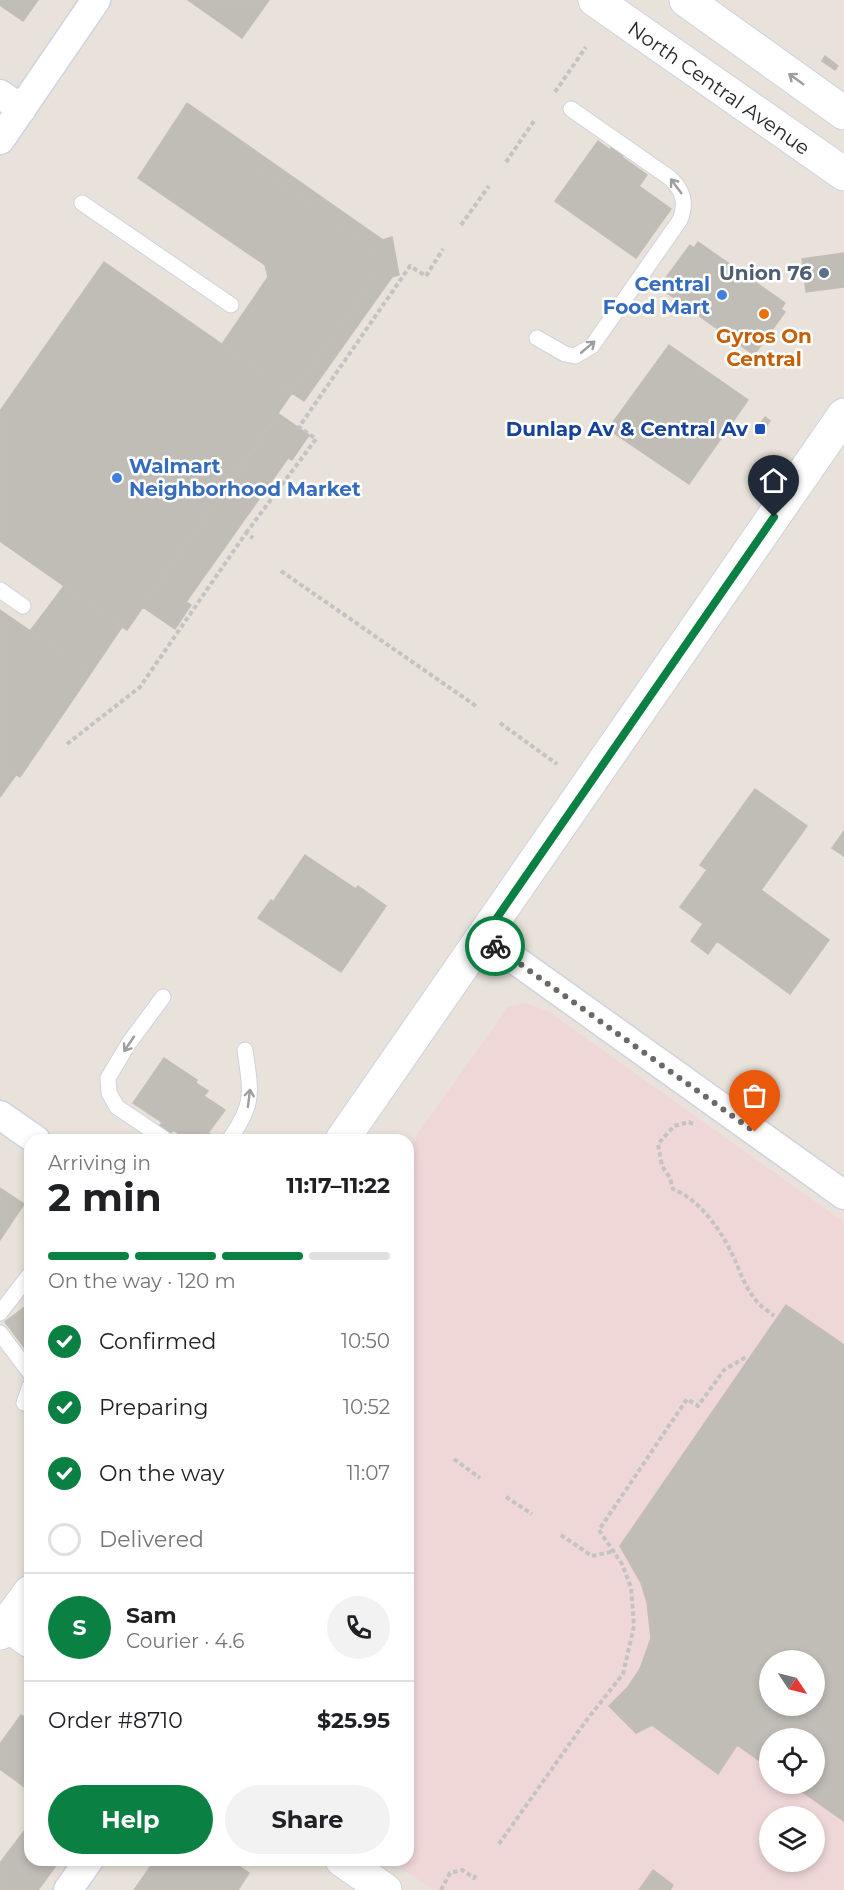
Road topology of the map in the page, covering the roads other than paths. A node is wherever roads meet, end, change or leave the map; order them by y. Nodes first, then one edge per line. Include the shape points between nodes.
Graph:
1 (96, 0) edge
2 (595, 0) edge
3 (686, 0) edge
4 (11, 101) edge
5 (571, 109) dead end
6 (844, 112) edge
7 (0, 140) edge
8 (844, 174) edge
9 (82, 203) dead end
10 (231, 305) dead end
11 (537, 338) dead end
12 (844, 415) edge
13 (0, 590) edge
14 (23, 606) dead end
15 (483, 938) junction
16 (163, 997) dead end
17 (245, 1050) dead end
18 (0, 1115) edge
19 (27, 1134) edge
20 (157, 1134) edge
21 (233, 1134) edge
22 (346, 1134) edge
23 (842, 1188) edge
24 (24, 1282) edge
25 (0, 1313) edge
26 (0, 1333) edge
27 (24, 1365) edge
28 (24, 1603) edge
29 (9, 1630) edge
30 (85, 1866) edge
31 (351, 1866) edge
32 (68, 1890) edge
33 (385, 1890) edge

1 - 4 street
2 - 8 main road, North Central Avenue
6 -> 3 main road
4 - 7 street
11 -> 5 lane via 575,356 592,346 684,209 678,185
9 - 10 lane
12 - 15 main road
13 - 14 lane
15 - 22 main road
15 - 23 street
16 -> 20 lane via 108,1078 109,1093 117,1107
21 -> 17 lane via 244,1118 251,1095
18 - 19 street
24 - 25 lane
26 - 27 lane
28 - 29 main road
30 - 32 street
31 - 33 main road

